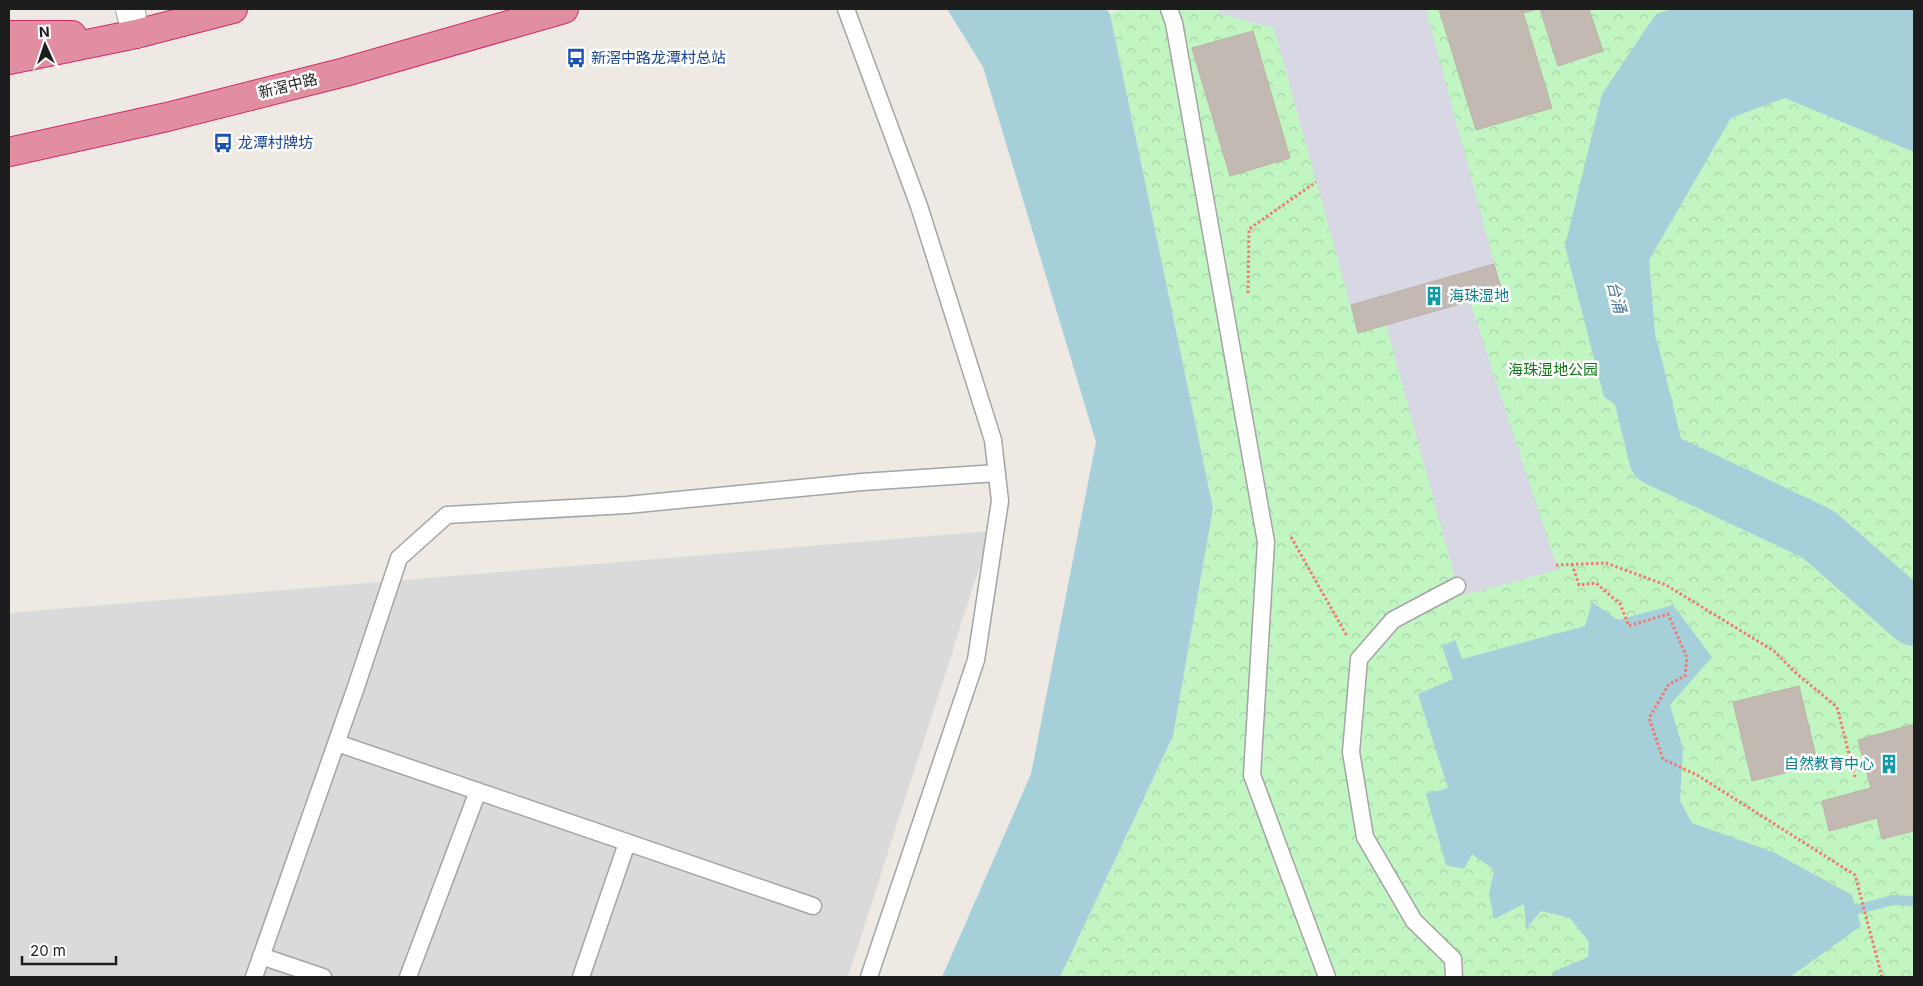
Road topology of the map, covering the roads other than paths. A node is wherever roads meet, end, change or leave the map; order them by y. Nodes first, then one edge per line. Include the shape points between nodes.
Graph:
1 (233, 9) edge
2 (564, 9) edge
3 (846, 9) edge
4 (1169, 9) edge
5 (133, 22) edge
6 (9, 35) edge
7 (9, 60) edge
8 (9, 152) edge
9 (997, 474) junction
10 (1457, 586) dead end
11 (337, 743) junction
12 (478, 791) junction
13 (627, 843) junction
14 (813, 906) dead end
15 (262, 956) junction
16 (254, 977) edge
17 (323, 977) edge
18 (408, 977) edge
19 (581, 977) edge
20 (869, 977) edge
21 (1327, 977) edge
22 (1454, 977) edge

1 - 5 highway
2 - 8 highway, 新滘中路 via 345,72 167,117
3 - 9 lane via 918,206 993,440
4 - 21 lane via 1266,542 1252,776
5 - 6 highway
5 - 7 highway
9 - 11 lane via 862,482 627,505 447,515 399,558
9 - 20 lane via 1000,502 976,660
10 - 22 lane via 1393,620 1360,659 1351,752 1365,837 1414,921 1453,959
11 - 12 lane
11 - 15 lane
12 - 13 lane
12 - 18 lane
13 - 14 lane
13 - 19 lane
15 - 16 lane
15 - 17 lane

